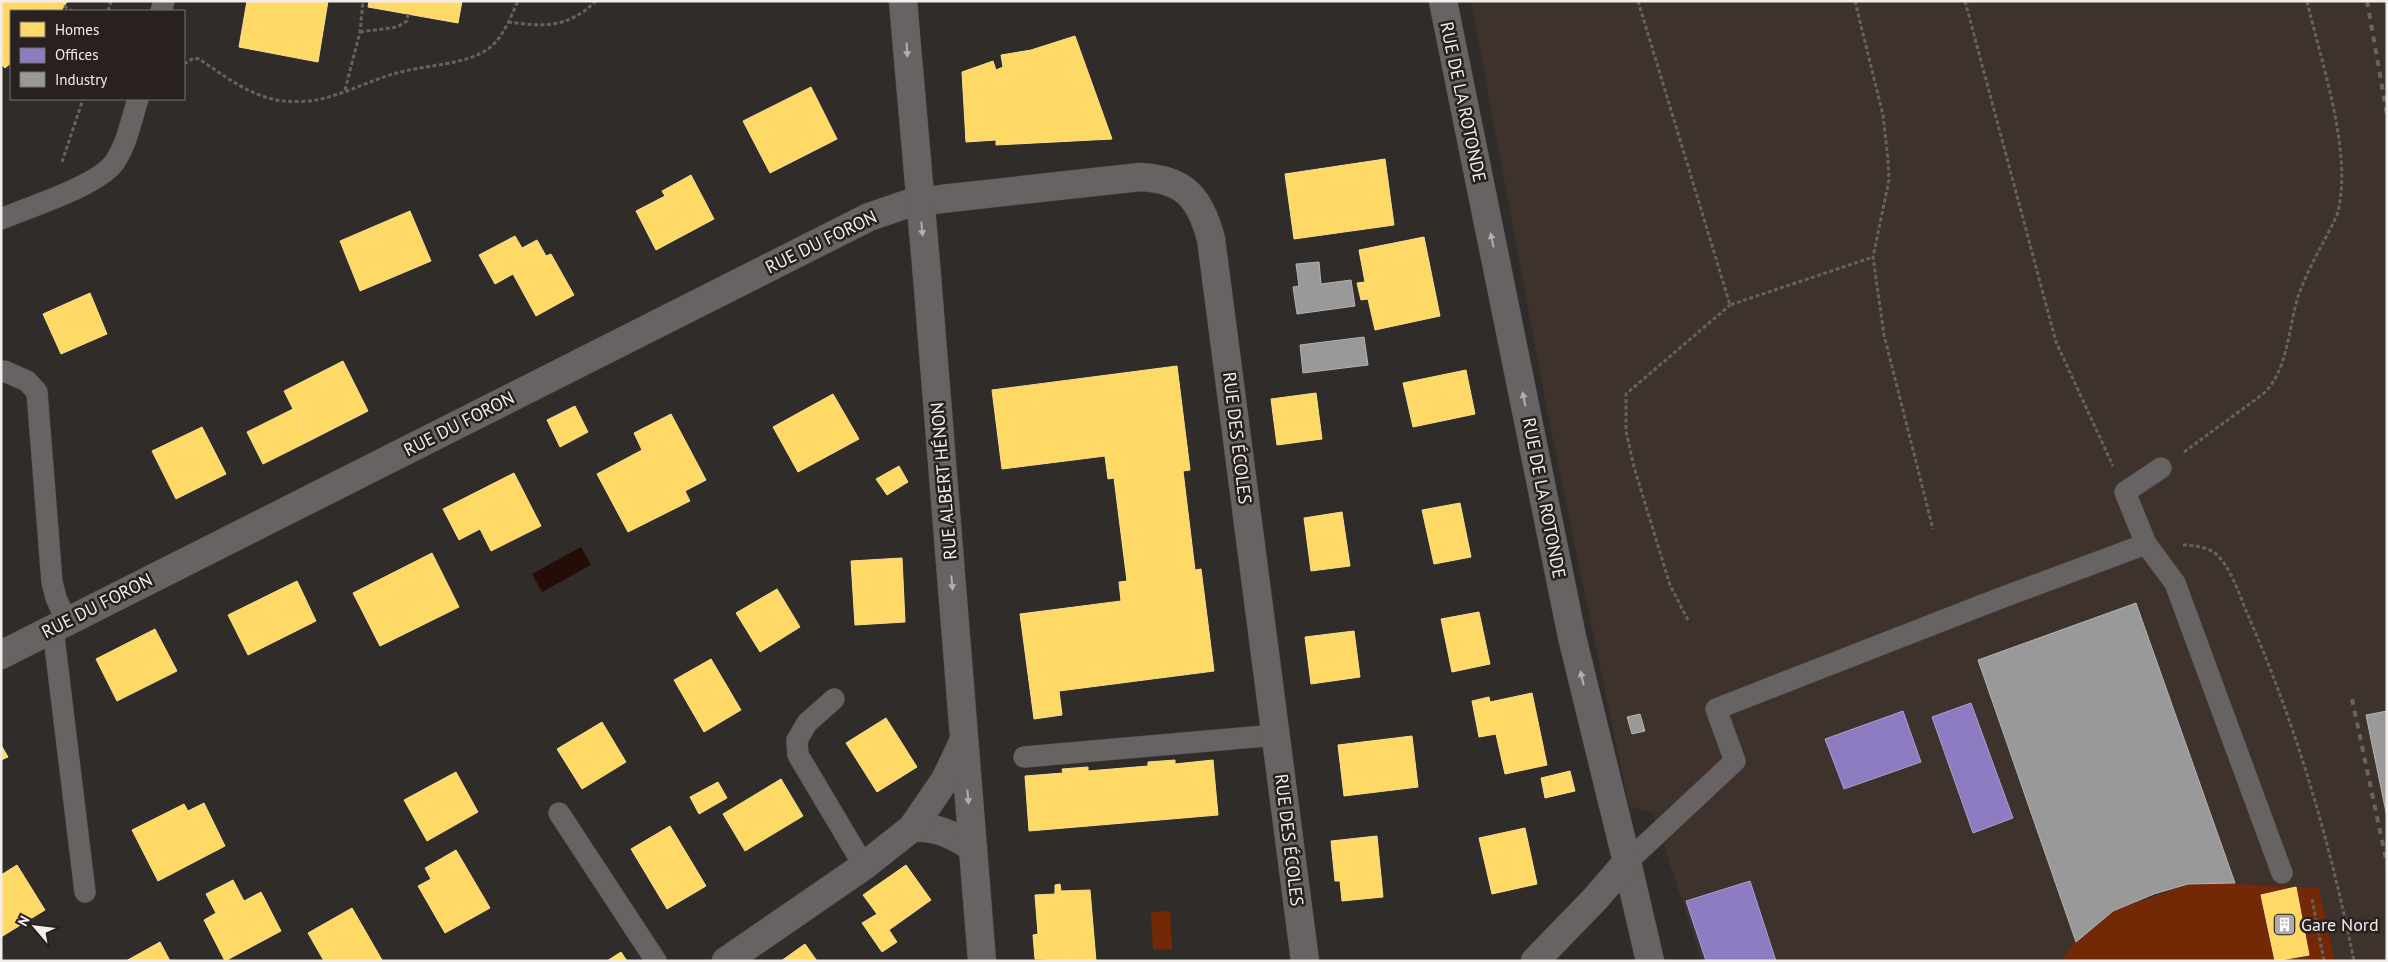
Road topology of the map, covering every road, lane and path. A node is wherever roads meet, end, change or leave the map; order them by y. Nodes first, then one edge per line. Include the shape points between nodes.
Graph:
1 (363, 1) edge
2 (518, 1) edge
3 (596, 1) edge
4 (903, 1) edge
5 (1443, 1) edge
6 (1638, 1) edge
7 (1855, 1) edge
8 (1965, 1) edge
9 (2306, 1) edge
10 (64, 6) dead end
11 (70, 10) edge
12 (408, 14) dead end
13 (508, 22) junction
14 (360, 32) junction
15 (185, 63) edge
16 (345, 90) junction
17 (83, 100) edge
18 (138, 100) edge
19 (72, 189) junction
20 (920, 203) junction
21 (1, 219) edge
22 (1873, 258) junction
23 (1730, 305) junction
24 (4, 371) dead end
25 (2161, 468) joint
26 (2122, 486) junction
27 (1933, 529) dead end
28 (2146, 544) junction
29 (2195, 545) dead end
30 (1688, 620) dead end
31 (60, 625) junction
32 (1, 655) edge
33 (834, 700) dead end
34 (1276, 735) junction
35 (964, 740) junction
36 (1024, 757) dead end
37 (558, 813) dead end
38 (912, 828) junction
39 (972, 848) junction
40 (1627, 862) junction
41 (864, 866) junction
42 (2282, 873) dead end
43 (85, 892) dead end
44 (2312, 899) dead end
45 (656, 961) edge
46 (726, 961) edge
47 (982, 961) edge
48 (1305, 961) edge
49 (1535, 961) edge
50 (1650, 961) edge
51 (2324, 961) edge
52 (2354, 961) edge

1 - 14 path
2 - 13 path
3 - 13 path via 579,15 558,24 545,26
4 -> 20 street, RUE ALBERT HÉNON
40 -> 5 street, RUE DE LA ROTONDE via 1572,637
6 - 23 path
7 - 22 path via 1883,115 1888,160 1889,180
8 - 26 path via 2056,342
9 - 25 path via 2337,126 2343,181 2337,215 2299,293 2281,364 2272,383 2263,394
10 - 11 path
12 - 14 path via 407,21 397,27
13 - 16 path via 497,41 479,54 417,67
14 - 16 path
15 - 16 path via 194,58 247,90 283,101 321,99
17 - 19 path via 62,162
18 - 19 lane via 126,141 114,162 100,176
19 - 21 lane
20 - 31 street, RUE DU FORON via 869,217
20 - 34 street, RUE DES ÉCOLES via 1140,177 1175,185 1202,209 1211,239
20 -> 35 street, RUE ALBERT HÉNON
22 - 23 path
22 - 27 path via 1884,334
23 - 30 path via 1626,394 1626,431 1634,467 1670,585
24 - 31 lane via 27,381 37,392 52,582
25 - 26 lane
26 - 28 lane
28 - 40 lane via 1716,709 1735,762
28 - 42 lane via 2175,583
29 - 52 path via 2215,553 2229,572 2282,695 2320,818
31 - 32 street, RUE DU FORON
31 - 43 lane
33 - 41 lane via 807,723 797,740 798,755
34 - 36 lane
34 - 48 street, RUE DES ÉCOLES
35 - 38 street via 945,780
35 -> 39 street, RUE ALBERT HÉNON
37 - 45 lane
38 - 39 street via 936,829
38 - 41 street
39 - 47 street, RUE ALBERT HÉNON
40 - 49 street
40 - 50 street, RUE DE LA ROTONDE
41 - 46 street
44 - 51 path

